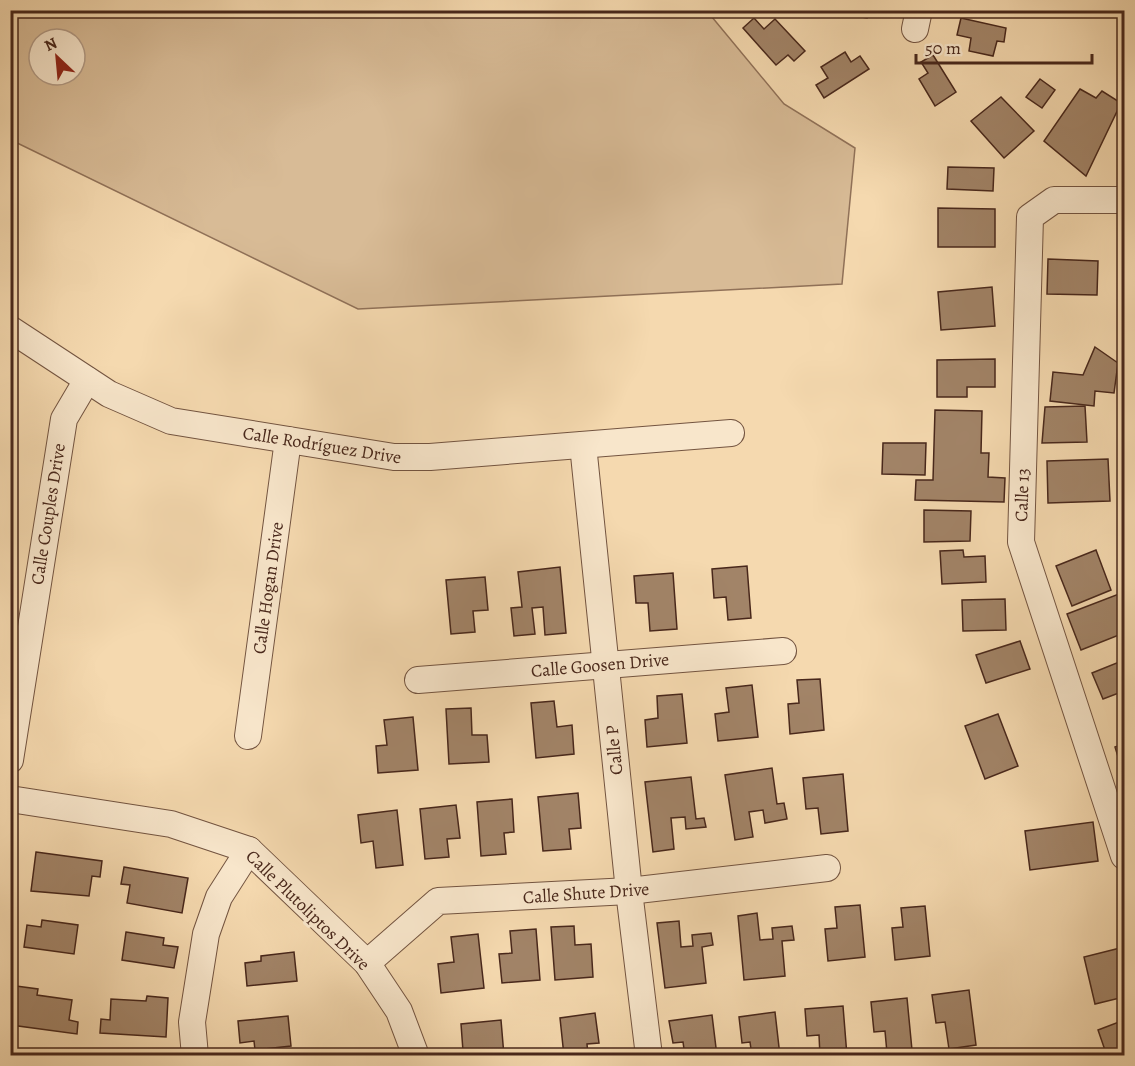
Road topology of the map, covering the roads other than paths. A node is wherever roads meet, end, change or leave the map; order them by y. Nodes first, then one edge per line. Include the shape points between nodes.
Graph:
1 (1125, 200) edge
2 (10, 329) edge
3 (87, 380) junction
4 (731, 433) dead end
5 (288, 440) junction
6 (584, 445) junction
7 (783, 651) dead end
8 (606, 663) junction
9 (418, 680) dead end
10 (248, 736) dead end
11 (10, 760) edge
12 (10, 800) edge
13 (249, 850) junction
14 (1125, 856) edge
15 (827, 868) dead end
16 (629, 891) junction
17 (367, 963) junction
18 (195, 1056) edge
19 (416, 1056) edge
20 (649, 1056) edge

1 - 14 street, Calle 13 via 1054,200 1030,218 1021,542
2 - 3 street, Calle Rodríguez Drive
3 - 5 street, Calle Rodríguez Drive via 140,409 171,420
3 - 11 street, Calle Couples Drive via 64,420
4 - 6 street, Calle Rodríguez Drive
5 - 6 street, Calle Rodríguez Drive via 412,458
5 - 10 street, Calle Hogan Drive
6 - 8 street, Calle P
7 - 8 street, Calle Goosen Drive
8 - 9 street, Calle Goosen Drive
8 - 16 street, Calle P
12 - 13 street, Calle Plutoliptos Drive via 171,824
13 - 17 street, Calle Plutoliptos Drive
13 - 18 street via 219,897 206,933 192,1022
15 - 16 street, Calle Shute Drive
16 - 17 street, Calle Shute Drive via 438,901
16 - 20 street, Calle P
17 - 19 street, Calle Plutoliptos Drive via 399,1011

